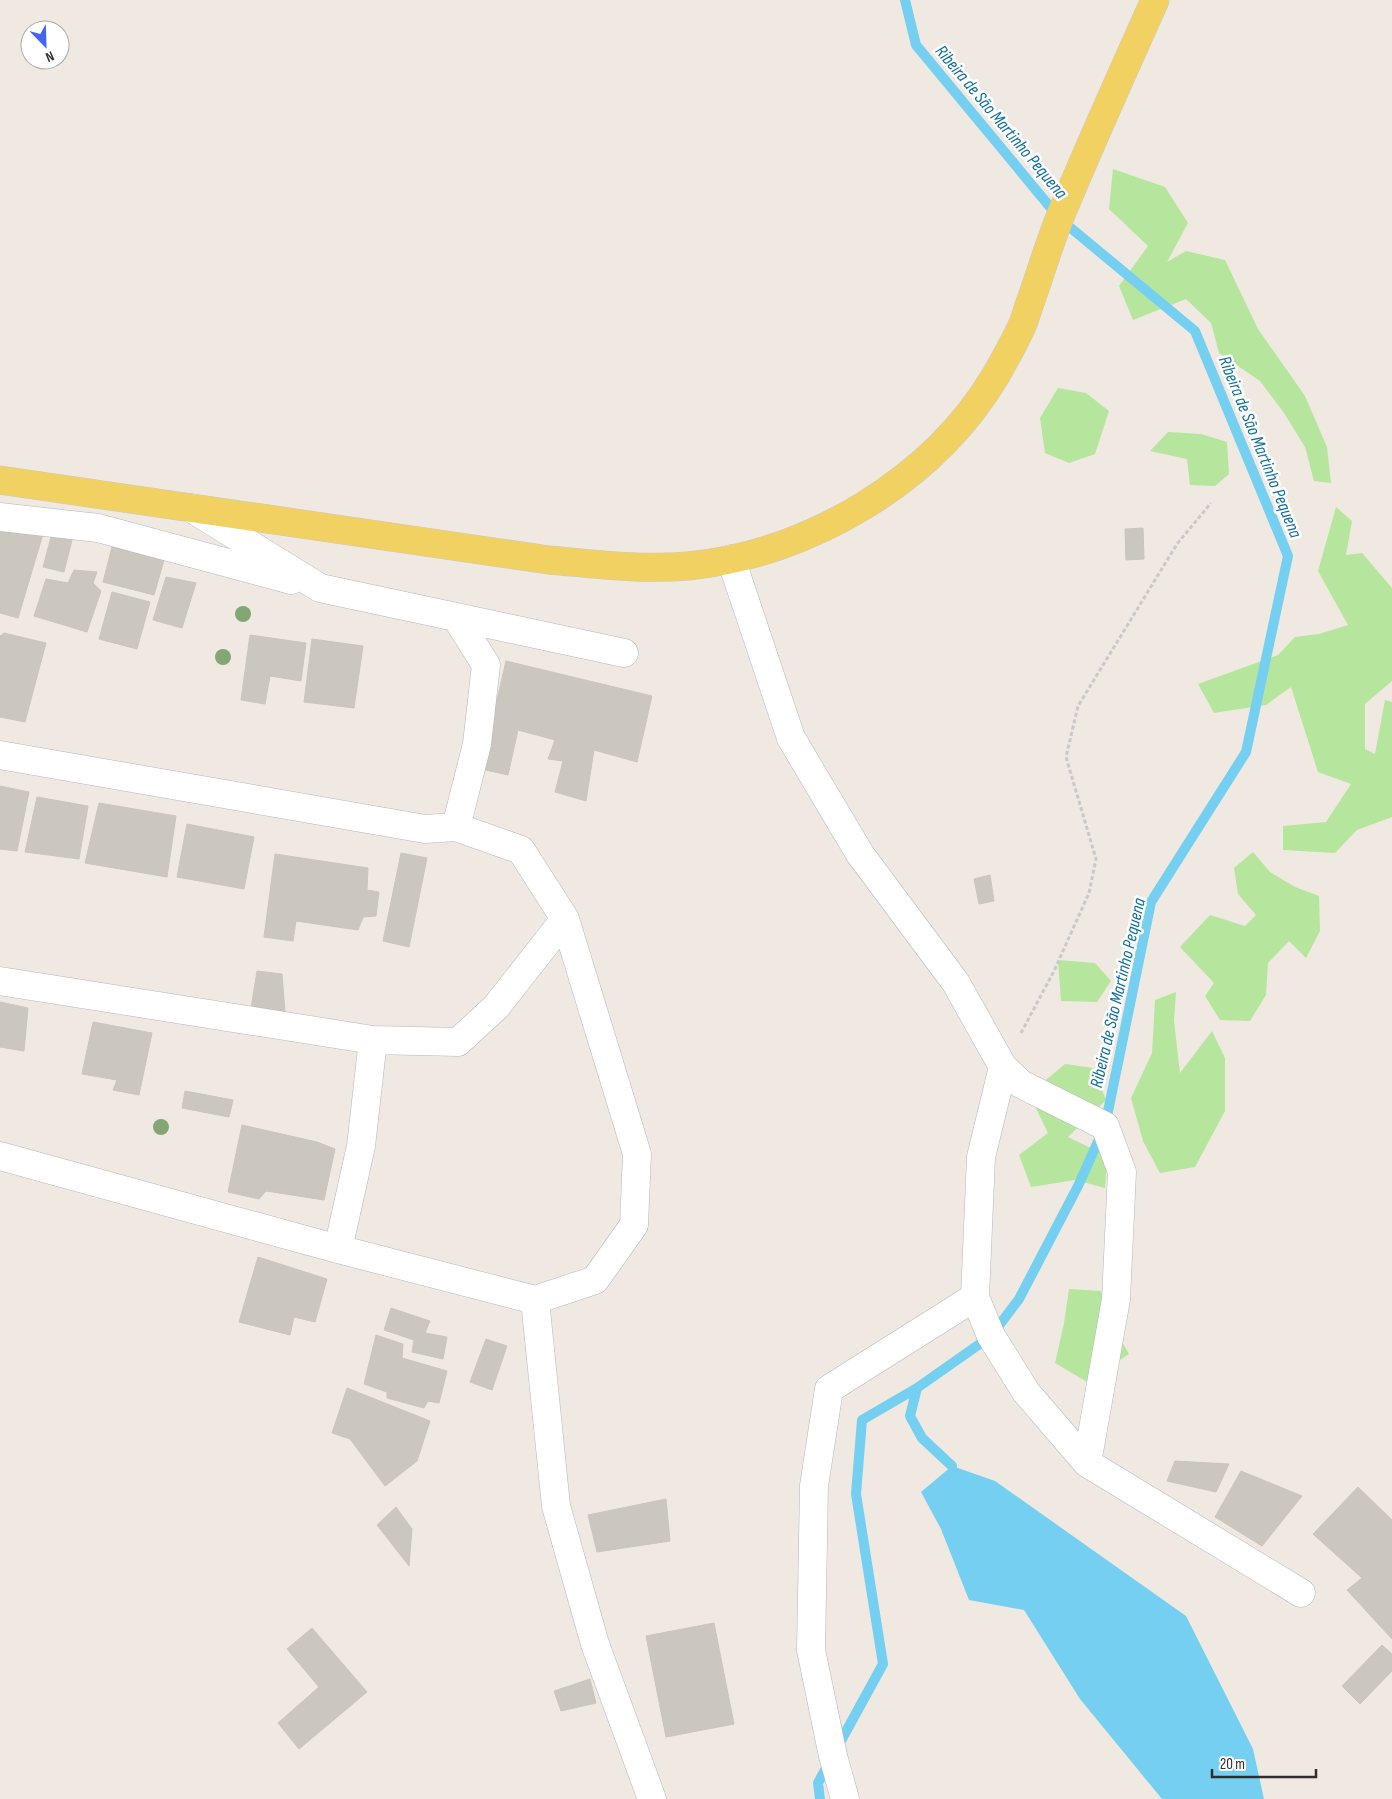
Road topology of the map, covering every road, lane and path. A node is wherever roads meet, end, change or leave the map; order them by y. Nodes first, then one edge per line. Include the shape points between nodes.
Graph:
1 (1154, 0) edge
2 (0, 480) edge
3 (1211, 503) dead end
4 (191, 508) junction
5 (0, 517) edge
6 (731, 559) junction
7 (320, 588) junction
8 (456, 617) junction
9 (624, 653) dead end
10 (0, 755) edge
11 (456, 827) junction
12 (565, 919) junction
13 (0, 982) edge
14 (373, 1040) junction
15 (1003, 1067) junction
16 (0, 1156) edge
17 (338, 1249) junction
18 (975, 1297) junction
19 (536, 1300) junction
20 (1087, 1463) junction
21 (1301, 1593) dead end
22 (652, 1799) edge
23 (845, 1799) edge

1 - 6 main road via 1060,219 1021,329 995,376 968,415 933,453 896,484 857,510 812,533
2 - 4 main road
3 - 15 path via 1177,544 1078,706 1066,757 1096,859 1088,893 1054,971
4 - 6 main road via 549,560 641,567 688,566
4 - 7 street
5 - 7 street via 98,528
6 - 15 street via 791,738 860,854 956,983
7 - 8 street
8 - 9 street
8 - 11 street via 486,665 477,744
10 - 11 street via 425,829
11 - 12 street via 521,850
12 - 14 street via 496,1007 458,1042
12 - 19 street via 637,1154 634,1225 595,1280
13 - 14 street
14 - 17 street via 361,1146
15 - 18 street via 981,1156
15 - 20 street via 1022,1084 1104,1126 1122,1172 1116,1299
16 - 17 street
17 - 19 street
18 - 20 street via 991,1336 1026,1392
18 - 23 street via 829,1389 814,1486 811,1650
19 - 22 street via 556,1506 595,1644
20 - 21 street

